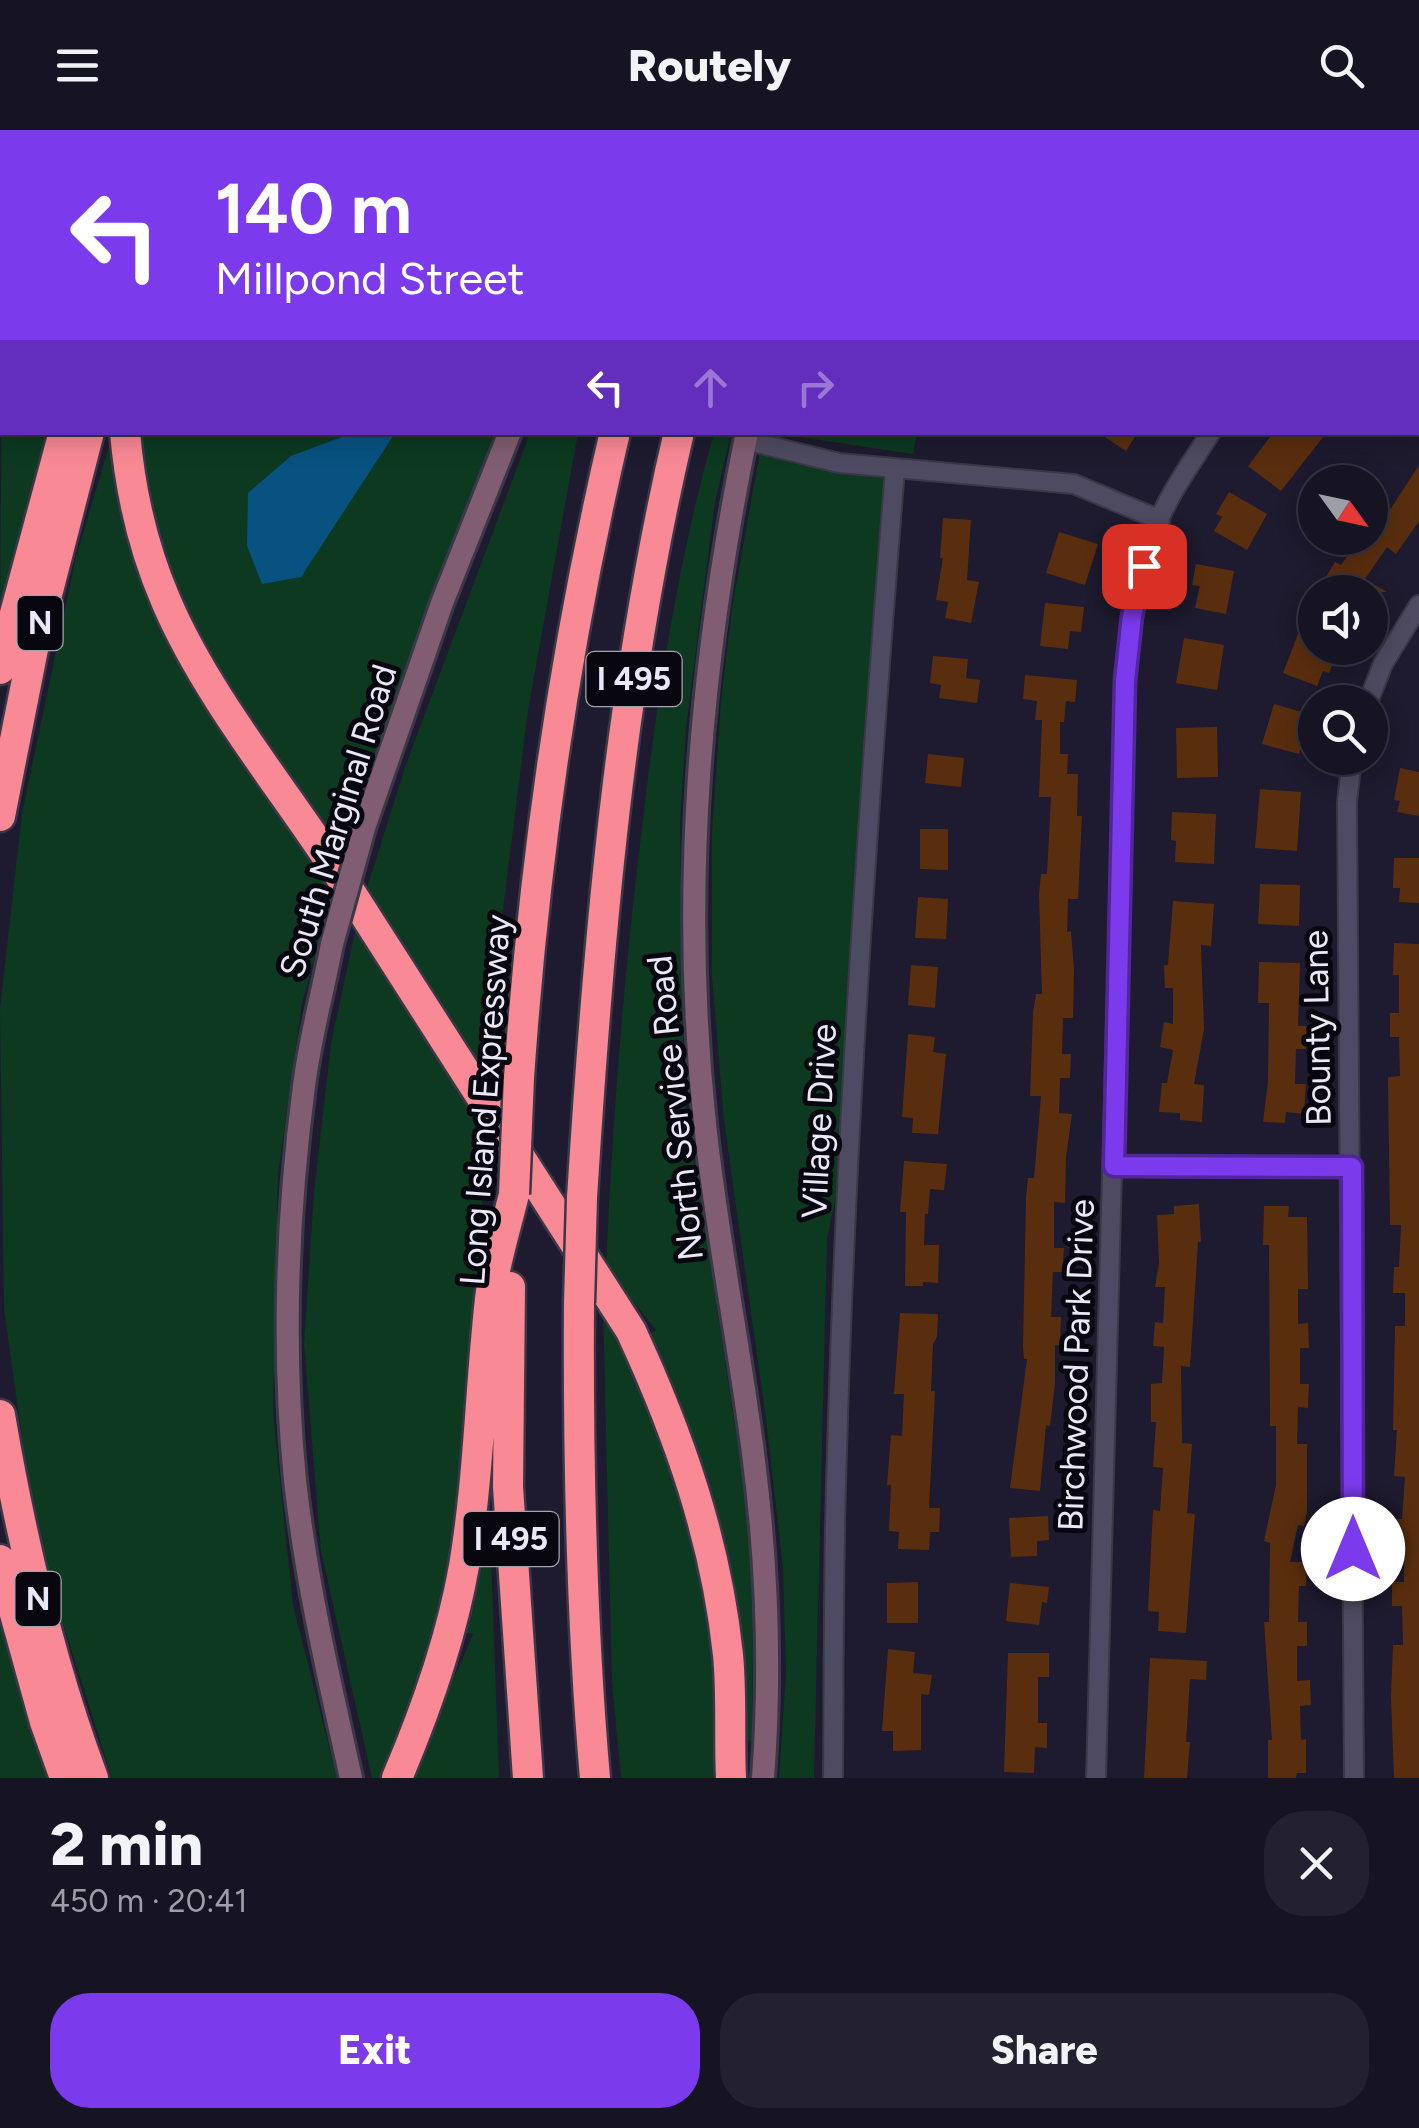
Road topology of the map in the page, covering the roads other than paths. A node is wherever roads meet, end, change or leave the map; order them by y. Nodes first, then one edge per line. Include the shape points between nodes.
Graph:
1 (63, 435) edge
2 (88, 435) edge
3 (125, 435) edge
4 (509, 435) edge
5 (614, 435) edge
6 (1209, 435) edge
7 (746, 436) edge
8 (679, 439) edge
9 (894, 469) junction
10 (1160, 520) junction
11 (1416, 614) edge
12 (0, 669) edge
13 (1375, 685) edge
14 (1350, 775) edge
15 (0, 816) edge
16 (1114, 1166) junction
17 (1352, 1167) junction
18 (500, 1298) junction
19 (0, 1415) edge
20 (0, 1560) edge
21 (730, 1775) edge
22 (65, 1778) edge
23 (93, 1778) edge
24 (351, 1778) edge
25 (397, 1778) edge
26 (528, 1778) edge
27 (594, 1778) edge
28 (763, 1778) edge
29 (832, 1778) edge
30 (1096, 1778) edge
31 (1354, 1778) edge

1 - 12 highway, N
2 - 15 highway, N via 33,649
3 - 21 highway via 147,550 167,604 210,683 631,1331 656,1386 712,1550 728,1656
4 - 24 main road, South Marginal Road, bridge via 364,828 304,1082 291,1211 288,1343 295,1479 312,1600
5 - 18 highway, Long Island Expressway / I 495, bridge via 551,758
6 - 10 street, Birchwood Park Drive
7 - 9 street via 839,463
7 - 28 main road, North Service Road via 708,658 693,914 706,1126 754,1463 766,1609
8 - 27 highway, I 495, bridge via 620,768 582,1198 578,1485
9 - 10 street via 1074,484
9 - 29 street, Village Drive via 850,1129
10 - 16 street, Birchwood Park Drive via 1132,616 1125,681
11 - 13 street
14 - 17 street, Bounty Lane
16 - 17 street
16 - 30 street, Birchwood Park Drive
17 - 31 street, Bounty Lane
18 - 25 highway via 464,1567 447,1644
18 - 26 highway, Long Island Expressway / I 495
19 - 23 highway, N via 29,1566
20 - 22 highway, N

